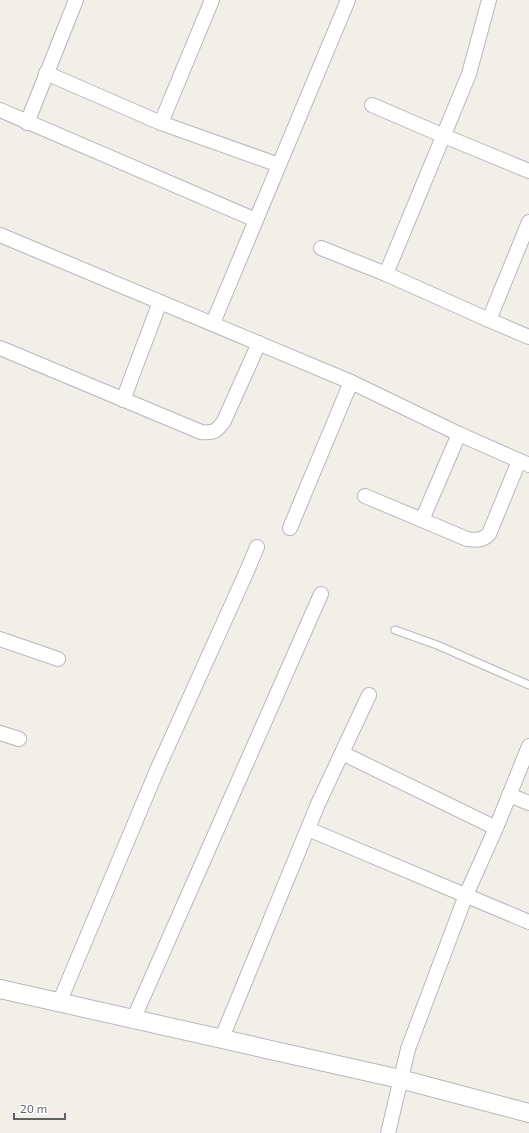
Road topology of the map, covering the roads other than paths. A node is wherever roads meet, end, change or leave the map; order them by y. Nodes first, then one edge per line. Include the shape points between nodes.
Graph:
1 (76, 0) edge
2 (212, 0) edge
3 (348, 0) edge
4 (489, 0) edge
5 (46, 73) junction
6 (372, 105) dead end
7 (0, 110) edge
8 (27, 123) junction
9 (161, 123) junction
10 (444, 136) junction
11 (279, 165) junction
12 (529, 170) edge
13 (256, 220) junction
14 (529, 222) edge
15 (0, 235) edge
16 (321, 248) dead end
17 (386, 274) junction
18 (160, 302) junction
19 (488, 320) junction
20 (213, 323) junction
21 (529, 337) edge
22 (259, 343) junction
23 (0, 348) edge
24 (350, 382) junction
25 (123, 400) junction
26 (459, 434) junction
27 (524, 463) edge
28 (365, 496) dead end
29 (422, 520) junction
30 (290, 528) dead end
31 (256, 547) dead end
32 (322, 594) dead end
33 (395, 630) dead end
34 (0, 639) edge
35 (58, 659) dead end
36 (529, 685) edge
37 (369, 695) dead end
38 (0, 733) edge
39 (19, 739) dead end
40 (529, 746) edge
41 (342, 753) junction
42 (509, 795) junction
43 (529, 803) edge
44 (496, 828) junction
45 (308, 829) junction
46 (466, 895) junction
47 (529, 922) edge
48 (0, 989) edge
49 (59, 1003) junction
50 (133, 1020) junction
51 (221, 1040) junction
52 (400, 1079) junction
53 (529, 1113) edge
54 (388, 1133) edge

1 - 5 street
2 - 9 street
3 - 11 street
4 - 10 street via 469,74
5 - 8 street
5 - 9 street
6 - 10 street
7 - 8 street
8 - 13 street
9 - 11 street
10 - 12 street
10 - 17 street
11 - 13 street
13 - 20 street
14 - 19 street
15 - 18 street
16 - 17 street
17 - 19 street
18 - 20 street
18 - 25 street
19 - 21 street
20 - 22 street
22 - 24 street
22 - 25 street via 224,421 212,432 201,432
23 - 25 street
24 - 26 street
24 - 30 street
26 - 27 street
26 - 29 street
27 - 29 street via 485,539 467,539
28 - 29 street
31 - 49 street via 158,768
32 - 50 street
33 - 36 lane via 437,645
34 - 35 street
37 - 41 street
38 - 39 street
40 - 42 street
41 - 44 street
41 - 45 street
42 - 43 street
42 - 44 street
44 - 46 street
45 - 46 street
45 - 51 street
46 - 47 street
46 - 52 street via 408,1049
48 - 49 street
49 - 50 street
50 - 51 street
51 - 52 street
52 - 53 street
52 - 54 street

